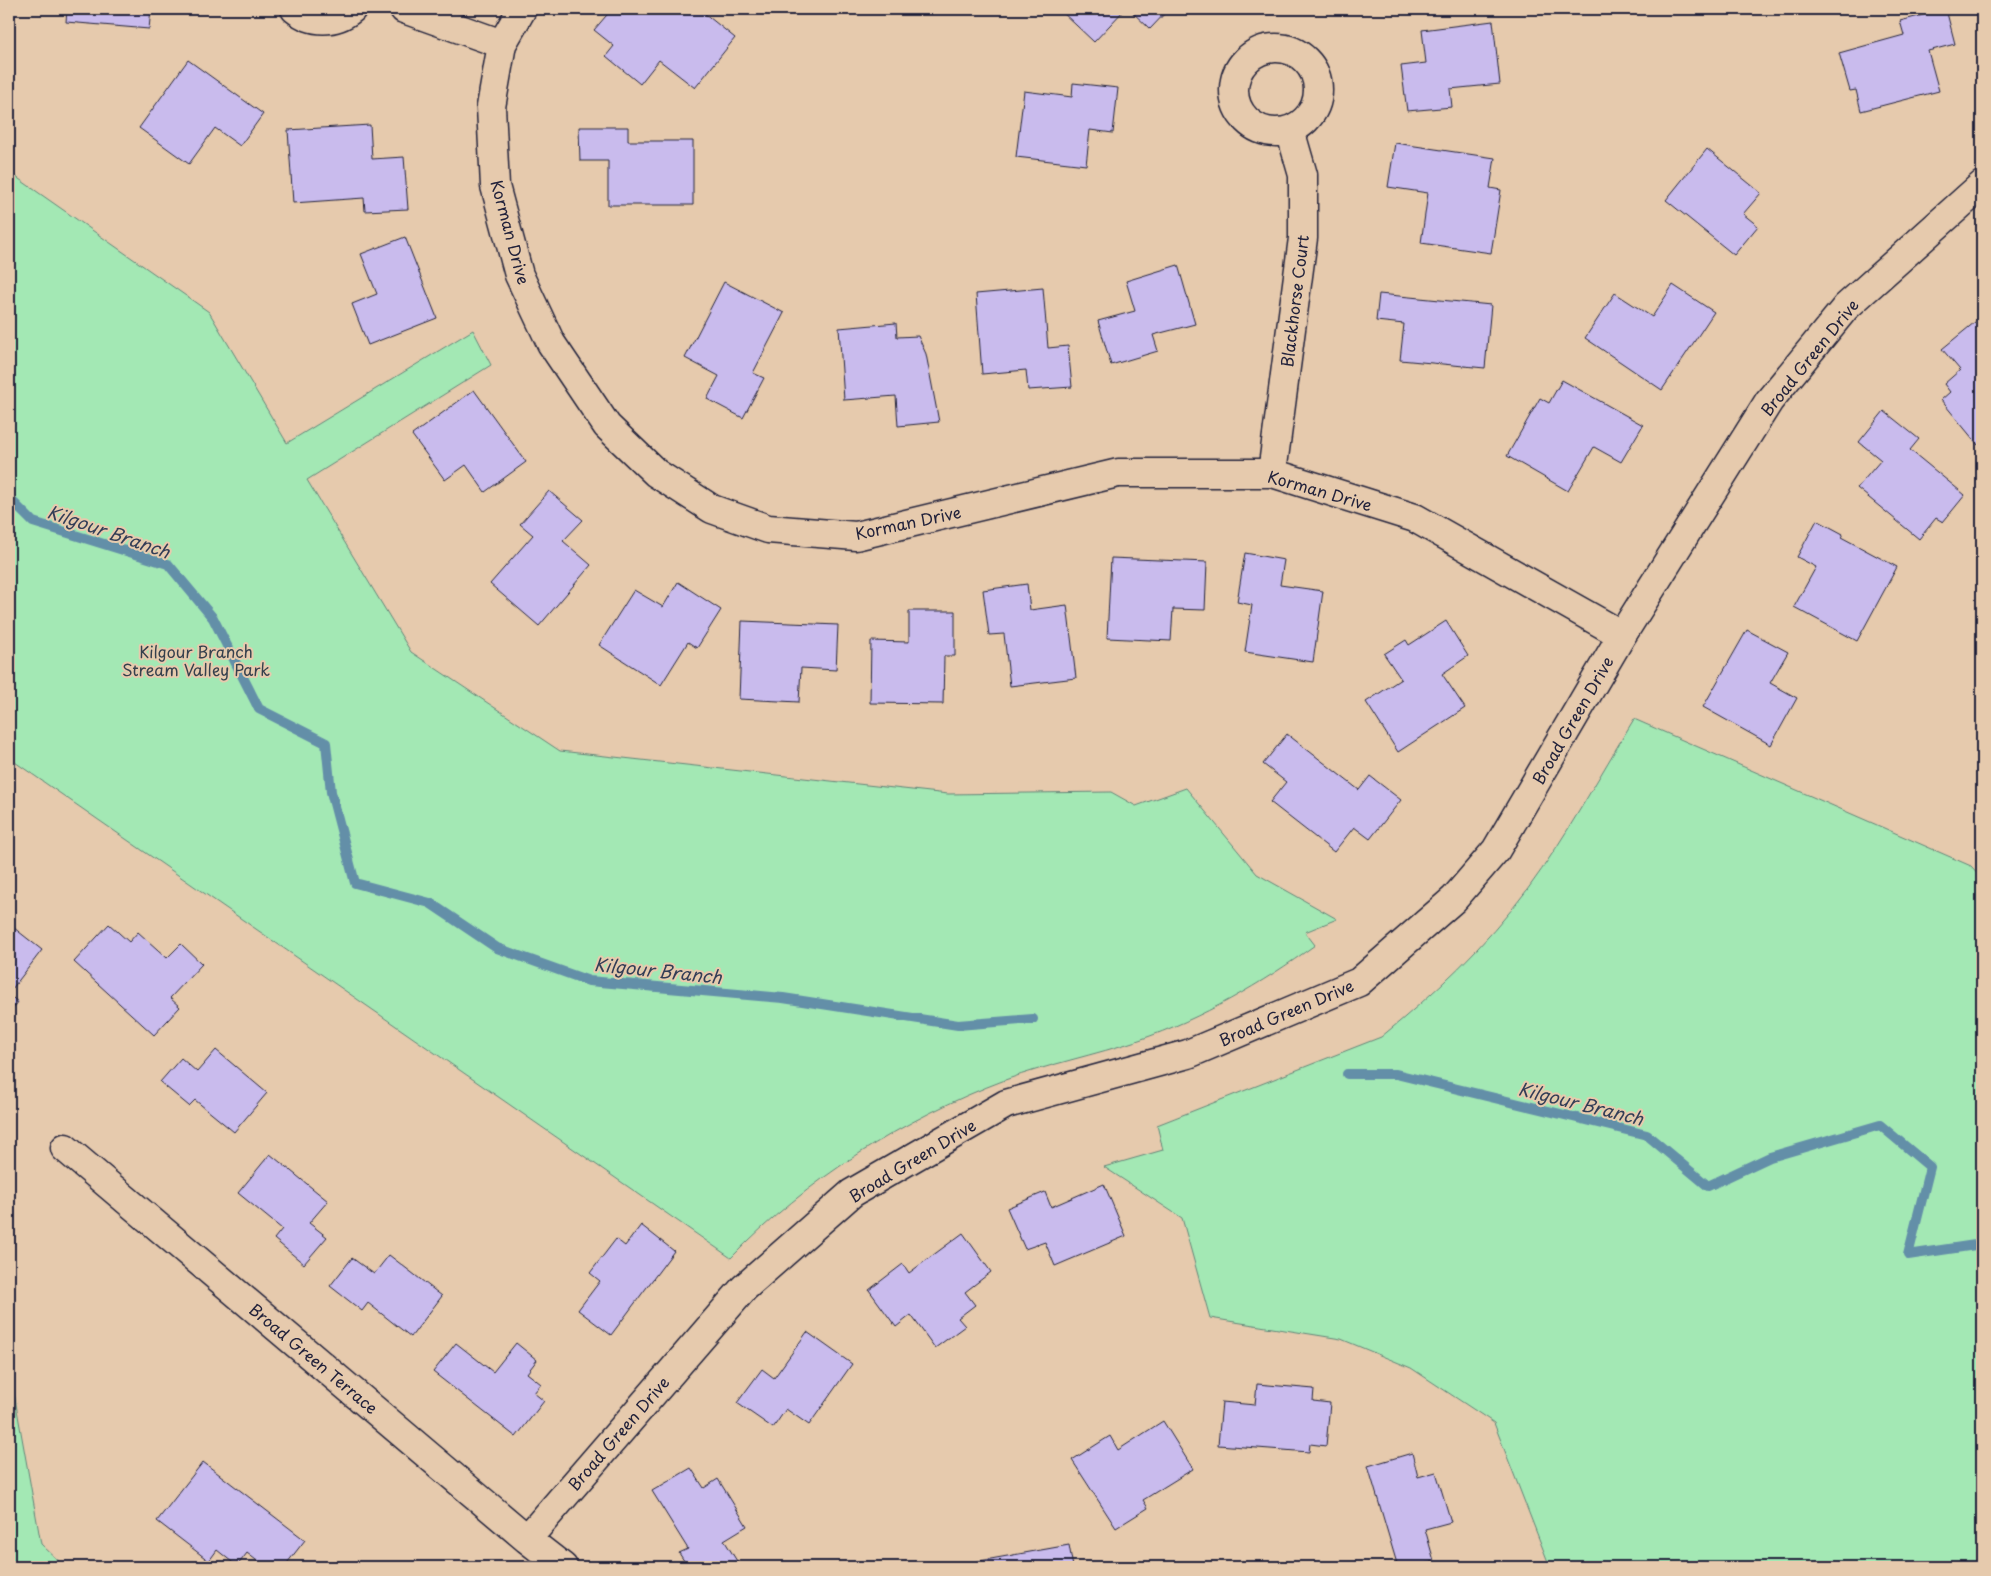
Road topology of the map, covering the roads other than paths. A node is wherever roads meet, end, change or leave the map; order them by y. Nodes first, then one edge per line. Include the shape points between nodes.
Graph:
1 (295, 9) edge
2 (352, 9) edge
3 (404, 9) edge
4 (522, 9) edge
5 (502, 44) junction
6 (1290, 130) dead end
7 (1982, 186) edge
8 (1272, 473) junction
9 (1622, 635) junction
10 (65, 1148) dead end
11 (527, 1539) junction
12 (563, 1567) edge

1 - 2 street via 320,20 334,19
3 - 5 street
4 - 5 street, Korman Drive
5 - 8 street, Korman Drive via 492,107 495,186 520,276 551,343 607,426 656,473 712,509 768,529 856,536 1118,473
6 - 8 street, Blackhorse Court via 1303,175 1303,238
7 - 9 street, Broad Green Drive via 1846,307 1769,401
8 - 9 street, Korman Drive via 1415,518
9 - 11 street, Broad Green Drive via 1496,850 1454,900 1359,982 1188,1054 1006,1104 852,1194 744,1288
10 - 11 street, Broad Green Terrace
11 - 12 street, Broad Green Terrace

